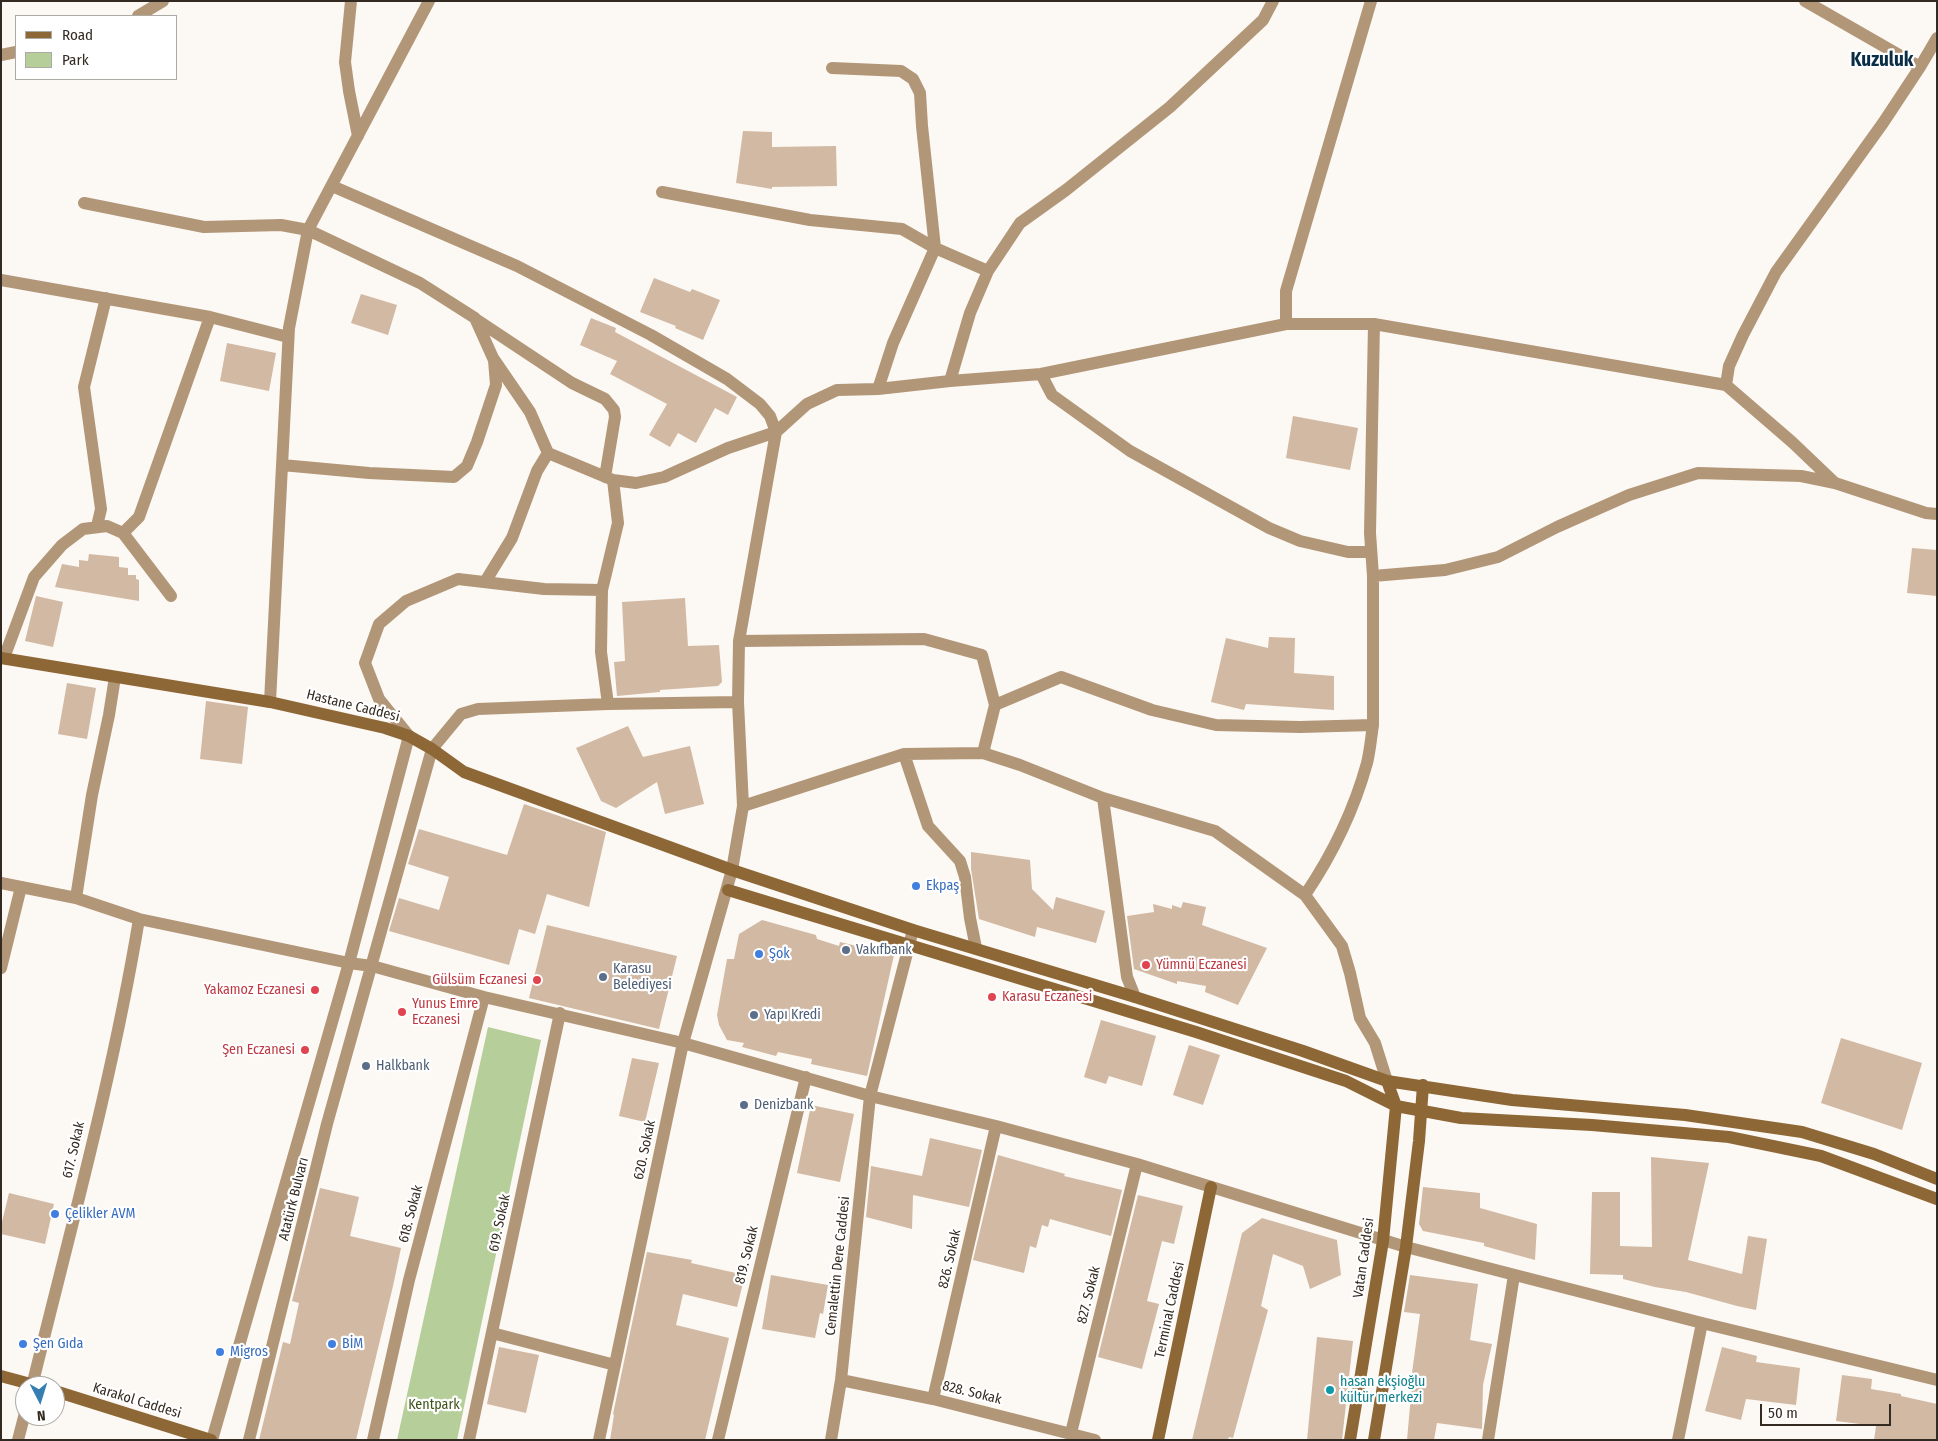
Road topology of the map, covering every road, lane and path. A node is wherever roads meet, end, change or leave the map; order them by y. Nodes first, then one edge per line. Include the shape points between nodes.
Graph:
1 (163, 1) edge
2 (351, 1) edge
3 (429, 1) edge
4 (1273, 1) edge
5 (1371, 1) edge
6 (1805, 1) edge
7 (140, 15) edge
8 (1937, 38) edge
9 (15, 52) edge
10 (1, 55) edge
11 (1920, 67) junction
12 (832, 68) dead end
13 (358, 136) junction
14 (332, 186) junction
15 (662, 192) dead end
16 (84, 203) dead end
17 (308, 230) junction
18 (935, 248) junction
19 (988, 271) junction
20 (1, 280) edge
21 (106, 298) junction
22 (210, 317) junction
23 (475, 318) junction
24 (1286, 324) junction
25 (1374, 324) junction
26 (288, 337) junction
27 (493, 358) junction
28 (1041, 374) junction
29 (950, 381) junction
30 (1726, 385) junction
31 (878, 389) junction
32 (776, 432) junction
33 (548, 453) junction
34 (282, 465) junction
35 (609, 478) junction
36 (1835, 483) junction
37 (1937, 514) edge
38 (97, 526) junction
39 (123, 533) junction
40 (1370, 552) junction
41 (1373, 576) junction
42 (485, 582) junction
43 (602, 590) junction
44 (171, 596) dead end
45 (738, 641) junction
46 (2, 658) edge
47 (115, 676) junction
48 (270, 702) junction
49 (738, 702) junction
50 (608, 704) junction
51 (995, 704) junction
52 (1373, 725) junction
53 (409, 736) junction
54 (432, 749) junction
55 (983, 753) junction
56 (904, 754) junction
57 (1103, 798) junction
58 (743, 806) junction
59 (732, 870) junction
60 (1, 883) edge
61 (21, 887) junction
62 (728, 890) junction
63 (1305, 895) junction
64 (76, 898) junction
65 (139, 919) junction
66 (913, 930) junction
67 (908, 946) junction
68 (976, 948) junction
69 (349, 963) junction
70 (372, 966) junction
71 (1, 968) edge
72 (484, 997) junction
73 (1135, 998) junction
74 (560, 1013) junction
75 (683, 1043) junction
76 (806, 1077) junction
77 (1387, 1081) junction
78 (1423, 1086) junction
79 (870, 1096) junction
80 (1396, 1106) junction
81 (1420, 1110) junction
82 (996, 1126) junction
83 (1137, 1164) junction
84 (1937, 1179) edge
85 (1211, 1187) junction
86 (1937, 1199) edge
87 (1383, 1241) junction
88 (1406, 1248) junction
89 (1514, 1275) junction
90 (1702, 1323) junction
91 (492, 1334) junction
92 (615, 1366) junction
93 (1, 1376) edge
94 (36, 1376) edge
95 (15, 1380) edge
96 (841, 1380) junction
97 (1937, 1380) edge
98 (65, 1394) edge
99 (933, 1399) junction
100 (22, 1426) edge
101 (1071, 1433) junction
102 (18, 1440) edge
103 (212, 1440) edge
104 (249, 1440) edge
105 (373, 1440) edge
106 (469, 1440) edge
107 (599, 1440) edge
108 (718, 1440) edge
109 (831, 1440) edge
110 (1095, 1440) edge
111 (1158, 1440) edge
112 (1350, 1440) edge
113 (1374, 1440) edge
114 (1488, 1440) edge
115 (1678, 1440) edge

1 - 7 street
2 - 13 street via 345,62
3 - 13 street
4 - 19 street via 1263,20 1170,107 1020,223
5 - 24 street via 1286,291
6 - 11 street
8 - 11 street
9 - 10 street
11 - 30 street via 1776,272 1729,366
12 - 18 street via 900,71 913,79 920,93
13 - 14 street
14 - 17 street
14 - 32 street via 517,266 728,378 760,404 770,416
15 - 18 street via 810,220 902,229
16 - 17 street via 204,227 281,225
17 - 23 street via 420,283
17 - 26 street
18 - 19 street
18 - 31 street via 893,343
19 - 29 street via 970,312
20 - 21 street
21 - 22 street
21 - 38 street via 84,388 101,509
22 - 26 street
22 - 39 street via 139,517
23 - 27 street
23 - 35 street via 572,383 605,399 614,410 615,417
24 - 25 street
24 - 28 street
25 - 30 street
25 - 40 street
26 - 34 street
27 - 33 street via 530,412
27 - 34 street via 496,385 467,466 454,477
28 - 29 street
28 - 40 street via 1052,396 1130,451 1269,528 1300,541 1348,552
29 - 31 street
30 - 36 street
31 - 32 street via 837,390 807,404
32 - 35 street via 728,448 664,477 636,483
32 - 45 street, 620. Sokak
33 - 35 street
33 - 42 street via 537,471 512,538
34 - 48 street
35 - 43 street via 618,524
36 - 37 street
36 - 41 street via 1801,476 1698,474 1629,495 1498,557 1445,570
38 - 39 street via 107,526
38 - 46 street via 83,529 62,545 34,577
39 - 44 street
40 - 41 street
41 - 52 street
42 - 43 street via 544,589
42 - 53 street via 458,579 406,601 379,624 365,663 379,699
43 - 50 street via 601,652
45 - 49 street, 620. Sokak
45 - 51 street via 924,639 982,655
46 - 47 main road, Hastane Caddesi
47 - 48 main road, Hastane Caddesi
47 - 64 street
48 - 53 main road, Hastane Caddesi
49 - 50 street
49 - 58 street, 620. Sokak
50 - 54 street via 478,709 461,714
51 - 52 street via 1061,677 1152,710 1216,725
51 - 55 street
52 - 63 street via 1367,763 1348,814 1325,865
53 - 54 main road, Hastane Caddesi
53 - 69 street
54 - 59 main road, Hastane Caddesi via 464,772
54 - 70 street, Atatürk Bulvarı
55 - 56 street
55 - 57 street via 1020,764
56 - 58 street
56 - 68 street via 928,826 960,861
57 - 63 street via 1215,831
57 - 73 street via 1127,977
58 - 59 street, 620. Sokak
59 - 62 street, 620. Sokak
59 - 66 main road, Hastane Caddesi
60 - 61 street
61 - 64 street
61 - 71 street
62 - 67 main road
62 - 75 street, 620. Sokak
63 - 77 street via 1342,946 1360,1018 1375,1043
64 - 65 street
65 - 69 street
65 - 94 street, 617. Sokak via 127,990
66 - 67 street, Cemalettin Dere Caddesi
66 - 68 main road, Hastane Caddesi
67 - 79 street, Cemalettin Dere Caddesi
67 - 80 main road via 1040,984 1346,1081
68 - 73 main road, Hastane Caddesi
69 - 70 street
69 - 103 street
70 - 72 street
70 - 104 street, Atatürk Bulvarı via 327,1124
72 - 74 street
72 - 105 street, 618. Sokak via 409,1280
73 - 77 main road, Hastane Caddesi
74 - 75 street
74 - 91 street, 619. Sokak
75 - 76 street
75 - 92 street, 620. Sokak
76 - 79 street
76 - 108 street, 819. Sokak
77 - 78 main road, Hastane Caddesi
77 - 80 main road, Vatan Caddesi
78 - 81 main road
78 - 84 main road, Hastane Caddesi via 1512,1100 1686,1115 1802,1132 1874,1154
79 - 82 street
79 - 96 street, Cemalettin Dere Caddesi
80 - 81 main road
80 - 87 main road, Vatan Caddesi
81 - 86 main road via 1461,1118 1729,1137 1821,1156
81 - 88 main road
82 - 83 street
82 - 99 street, 826. Sokak
83 - 85 street
83 - 101 street, 827. Sokak
85 - 87 street
85 - 111 main road, Terminal Caddesi
87 - 88 street
87 - 112 main road, Vatan Caddesi
88 - 89 street
88 - 113 main road
89 - 90 street
89 - 114 street
90 - 97 street
90 - 115 street
91 - 92 street
91 - 106 street, 619. Sokak
92 - 107 street, 620. Sokak
93 - 95 main road
96 - 99 street, 828. Sokak
96 - 109 street, Cemalettin Dere Caddesi
98 - 103 main road, Karakol Caddesi
99 - 101 street, 828. Sokak
100 - 102 street
101 - 110 street, 828. Sokak

